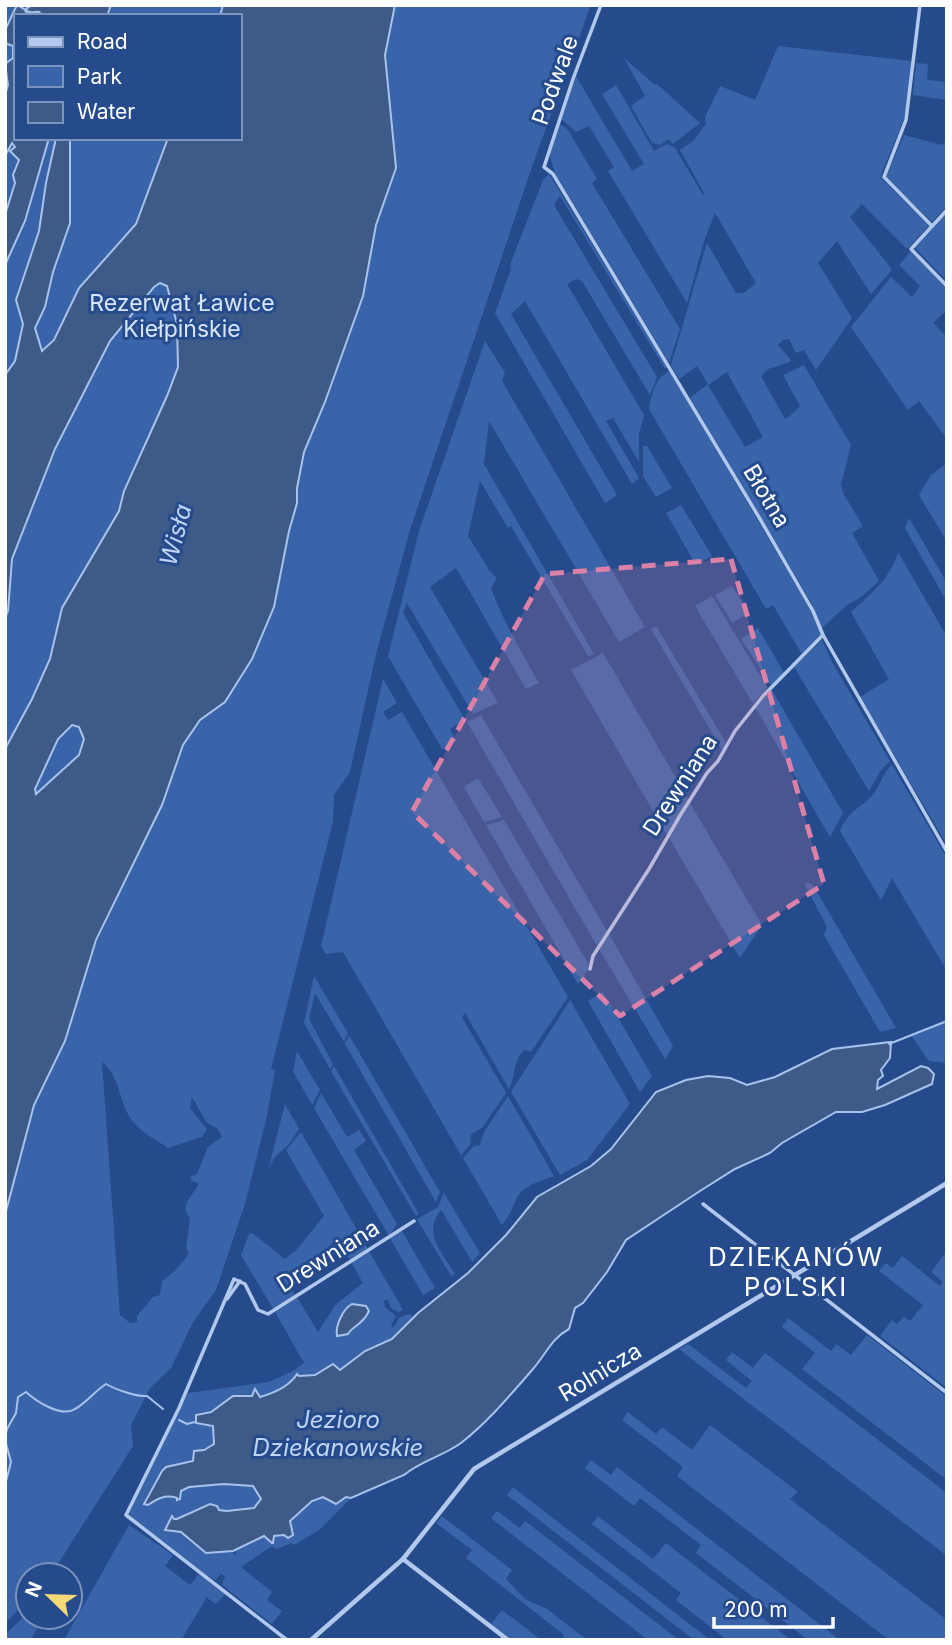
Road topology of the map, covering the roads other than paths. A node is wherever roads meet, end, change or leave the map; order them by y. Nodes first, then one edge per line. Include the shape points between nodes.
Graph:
1 (601, 5) edge
2 (920, 5) edge
3 (544, 167) joint
4 (947, 210) edge
5 (932, 226) junction
6 (947, 286) edge
7 (823, 635) junction
8 (947, 852) edge
9 (590, 969) dead end
10 (947, 1183) edge
11 (703, 1204) dead end
12 (414, 1221) dead end
13 (795, 1275) junction
14 (240, 1281) junction
15 (226, 1300) junction
16 (947, 1393) edge
17 (403, 1559) junction
18 (287, 1640) edge
19 (311, 1640) edge
20 (508, 1640) edge

1 - 3 street, Podwale
2 - 5 street via 906,120 884,175
3 - 7 street, Błotna via 553,174 671,368
4 - 5 street
5 - 6 street via 911,249
7 - 8 street, Błotna
7 - 9 street, Drewniana via 762,696 735,731 593,956
10 - 13 street, Rolnicza
11 - 13 street
12 - 14 street, Drewniana via 268,1314 258,1310
13 - 16 street
13 - 17 street, Rolnicza via 474,1469
14 - 15 street
14 - 15 street, Drewniana via 233,1279
15 - 18 street via 126,1515
17 - 19 street, Rolnicza
17 - 20 street

